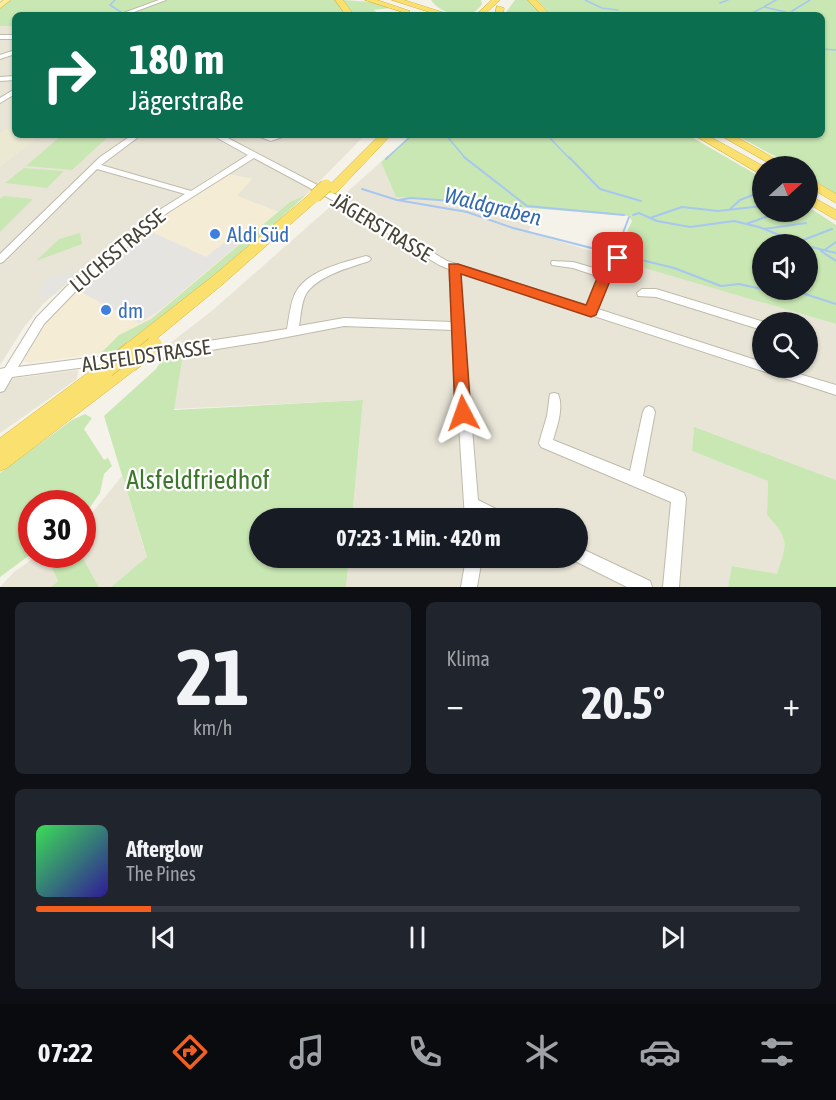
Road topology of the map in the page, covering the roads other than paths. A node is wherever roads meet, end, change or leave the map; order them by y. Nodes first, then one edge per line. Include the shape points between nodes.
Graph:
1 (7, 0) edge
2 (164, 0) edge
3 (369, 0) edge
4 (378, 0) edge
5 (391, 0) edge
6 (396, 0) edge
7 (425, 0) edge
8 (496, 0) edge
9 (508, 0) edge
10 (532, 0) edge
11 (0, 6) edge
12 (500, 8) edge
13 (130, 12) edge
14 (409, 12) edge
15 (417, 12) edge
16 (435, 12) edge
17 (435, 12) edge
18 (438, 12) edge
19 (483, 12) edge
20 (543, 12) edge
21 (132, 138) edge
22 (222, 138) edge
23 (700, 138) edge
24 (704, 138) edge
25 (718, 138) edge
26 (731, 138) edge
27 (372, 142) edge
28 (726, 150) junction
29 (254, 155) junction
30 (764, 156) edge
31 (752, 157) edge
32 (752, 165) edge
33 (96, 166) junction
34 (818, 188) edge
35 (189, 193) junction
36 (324, 193) junction
37 (818, 196) edge
38 (836, 199) edge
39 (818, 205) edge
40 (836, 207) edge
41 (836, 216) edge
42 (618, 258) dead end
43 (366, 259) dead end
44 (0, 260) edge
45 (556, 263) dead end
46 (454, 267) junction
47 (606, 275) junction
48 (642, 293) dead end
49 (591, 312) junction
50 (752, 323) edge
51 (458, 326) junction
52 (292, 332) junction
53 (131, 357) junction
54 (752, 363) edge
55 (4, 374) edge
56 (806, 378) edge
57 (0, 387) edge
58 (836, 390) edge
59 (554, 398) dead end
60 (649, 412) dead end
61 (0, 449) edge
62 (0, 462) edge
63 (636, 478) junction
64 (471, 508) edge
65 (588, 560) edge
66 (472, 568) edge
67 (469, 587) edge
68 (644, 587) edge
69 (671, 587) edge

1 - 11 main road
2 - 13 street
3 - 14 highway
4 - 15 highway
5 - 16 highway
6 - 17 highway
7 - 18 highway via 427,6
8 - 19 highway
9 - 12 highway
10 - 20 highway
21 - 33 street
22 - 29 street, JÄGERSTRASSE
23 - 28 highway
24 - 28 highway
25 - 31 highway
26 - 30 highway
27 - 36 highway
28 - 32 highway
29 - 35 street, LUCHSSTRASSE
29 - 46 street, JÄGERSTRASSE
33 - 35 street
33 - 44 street
34 - 38 highway
35 - 55 street, LUCHSSTRASSE via 139,229 58,301
36 - 53 highway
36 - 53 highway, bridge via 226,286 154,345
37 - 40 highway
39 - 41 highway
42 - 47 street
43 - 52 street via 306,286 300,294
45 - 47 street
46 - 49 street, JÄGERSTRASSE
46 - 51 street
47 - 49 street
48 - 50 street via 656,293
49 - 54 street, JÄGERSTRASSE
51 - 52 street, ALSFELDSTRASSE via 351,322
51 - 64 street
52 - 55 street, ALSFELDSTRASSE
53 - 61 highway, bridge via 106,369
53 - 62 highway
55 - 57 street, LUCHSSTRASSE
56 - 58 street, JÄGERSTRASSE
59 - 63 street via 546,443
60 - 63 street
63 - 69 street via 679,498
65 - 68 street
66 - 67 street

